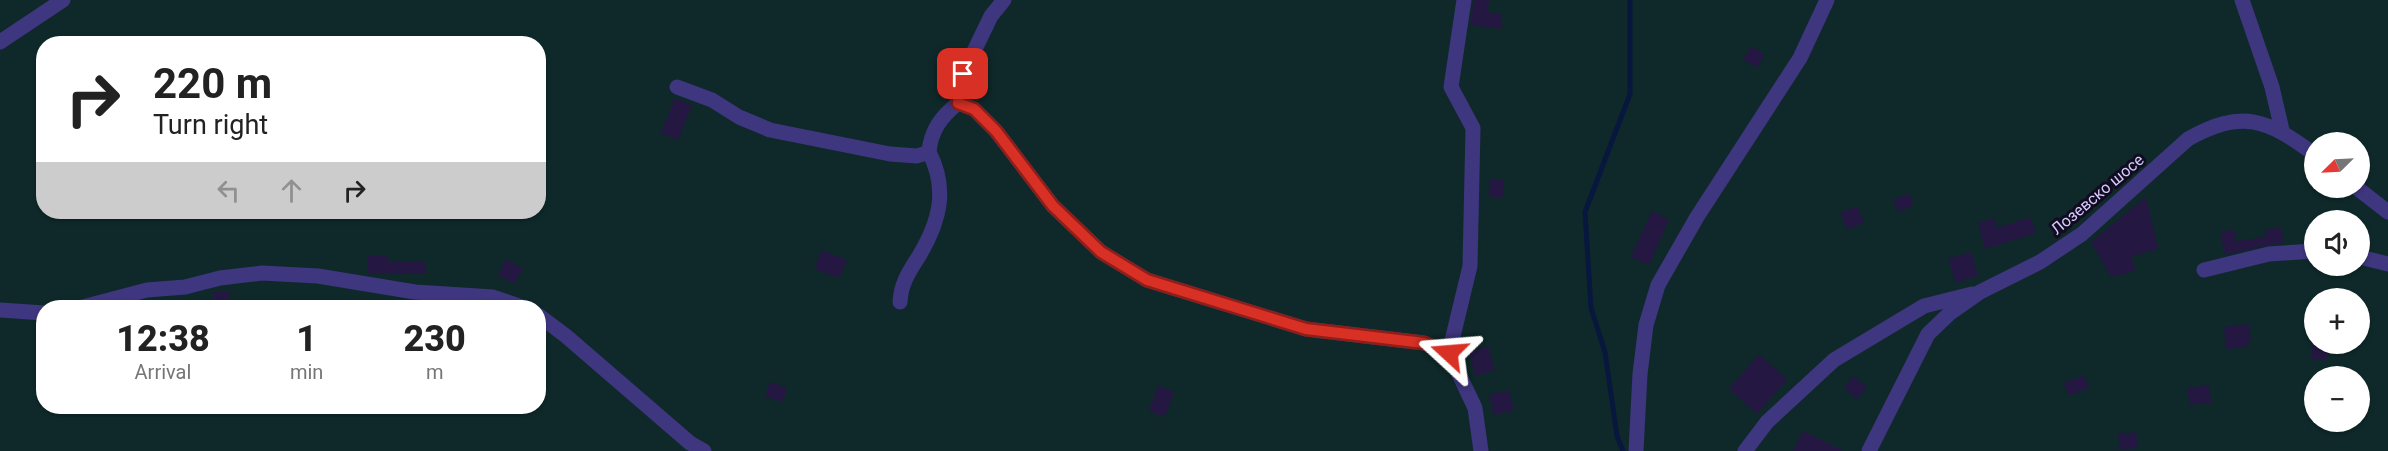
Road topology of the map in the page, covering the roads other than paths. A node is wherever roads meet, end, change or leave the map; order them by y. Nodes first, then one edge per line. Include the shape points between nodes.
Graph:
1 (63, 0) edge
2 (1005, 0) edge
3 (1464, 0) edge
4 (1827, 0) edge
5 (2242, 0) edge
6 (0, 42) edge
7 (677, 87) dead end
8 (958, 103) junction
9 (2282, 130) junction
10 (2304, 146) edge
11 (929, 152) junction
12 (2370, 198) edge
13 (2388, 212) edge
14 (2304, 252) edge
15 (2370, 260) edge
16 (2388, 264) edge
17 (2204, 270) dead end
18 (1980, 292) junction
19 (109, 300) edge
20 (502, 300) edge
21 (900, 302) dead end
22 (0, 310) edge
23 (36, 312) edge
24 (546, 322) edge
25 (1449, 353) junction
26 (704, 451) edge
27 (1481, 451) edge
28 (1636, 451) edge
29 (1745, 451) edge
30 (1869, 451) edge

1 - 6 street
2 - 8 street via 992,16 963,74
3 - 25 street via 1451,87 1473,128 1470,266
4 - 28 street via 1800,58 1658,285 1646,325
5 - 9 street via 2272,87
7 - 11 street via 770,130 890,154 917,156
8 - 11 street via 945,114 931,136
8 - 25 street via 974,109 996,131 1053,206 1101,252 1147,280 1306,329 1424,343
9 - 10 street, Лозевско шосе
9 - 18 street, Лозевско шосе via 2232,121 2206,129 2188,139 2082,234 2040,262
11 - 21 street via 939,171 941,206 929,240 900,286
12 - 13 street
14 - 17 street via 2269,254
15 - 16 street
18 - 29 street via 1924,306 1834,360 1767,422
18 - 30 street, Лозевско шосе via 1928,334
19 - 20 street via 147,290 262,273 318,276 415,292
22 - 23 street
24 - 26 street
25 - 27 street via 1475,408

